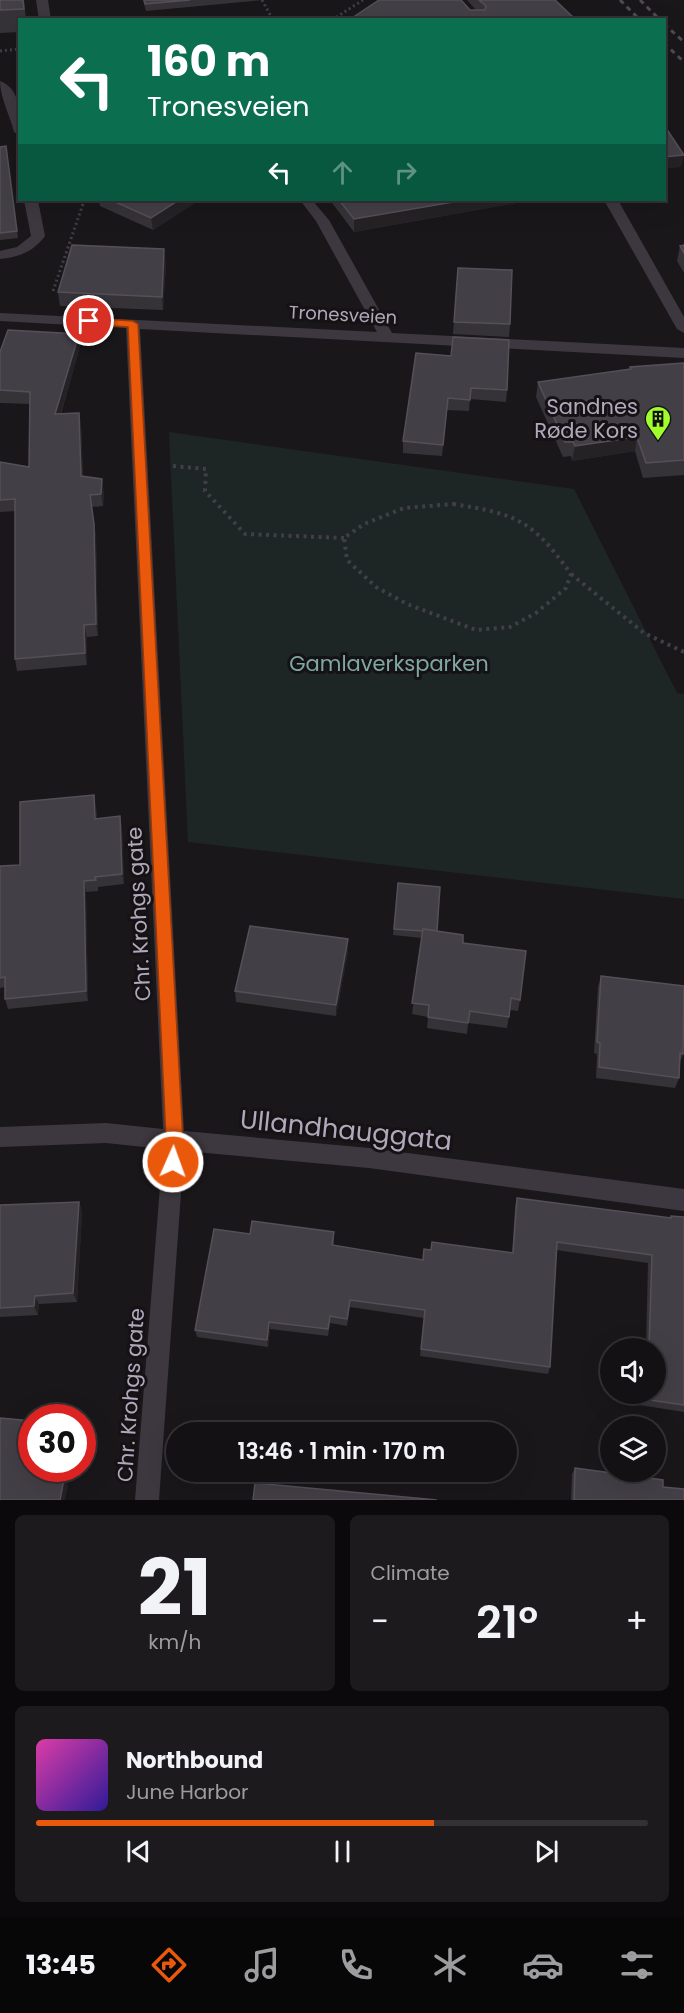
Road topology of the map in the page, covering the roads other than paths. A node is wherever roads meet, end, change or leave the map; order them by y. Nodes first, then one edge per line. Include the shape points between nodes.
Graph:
1 (42, 0) edge
2 (45, 18) edge
3 (0, 86) edge
4 (18, 122) edge
5 (31, 201) edge
6 (307, 201) edge
7 (612, 201) edge
8 (0, 255) edge
9 (0, 316) edge
10 (133, 324) junction
11 (684, 329) edge
12 (387, 337) junction
13 (684, 353) edge
14 (0, 1137) edge
15 (174, 1140) junction
16 (684, 1200) edge
17 (147, 1500) edge

1 - 2 street
3 - 4 street via 7,91
5 - 8 street via 38,236 32,245 17,253
6 - 12 street via 322,219
7 - 11 street
9 - 10 street, Tronesveien
10 - 12 street, Tronesveien
10 - 15 street, Chr. Krohgs gate
12 - 13 street, Tronesveien
14 - 15 street, Ullandhauggata via 106,1133
15 - 16 street, Ullandhauggata via 369,1158
15 - 17 street, Chr. Krohgs gate

